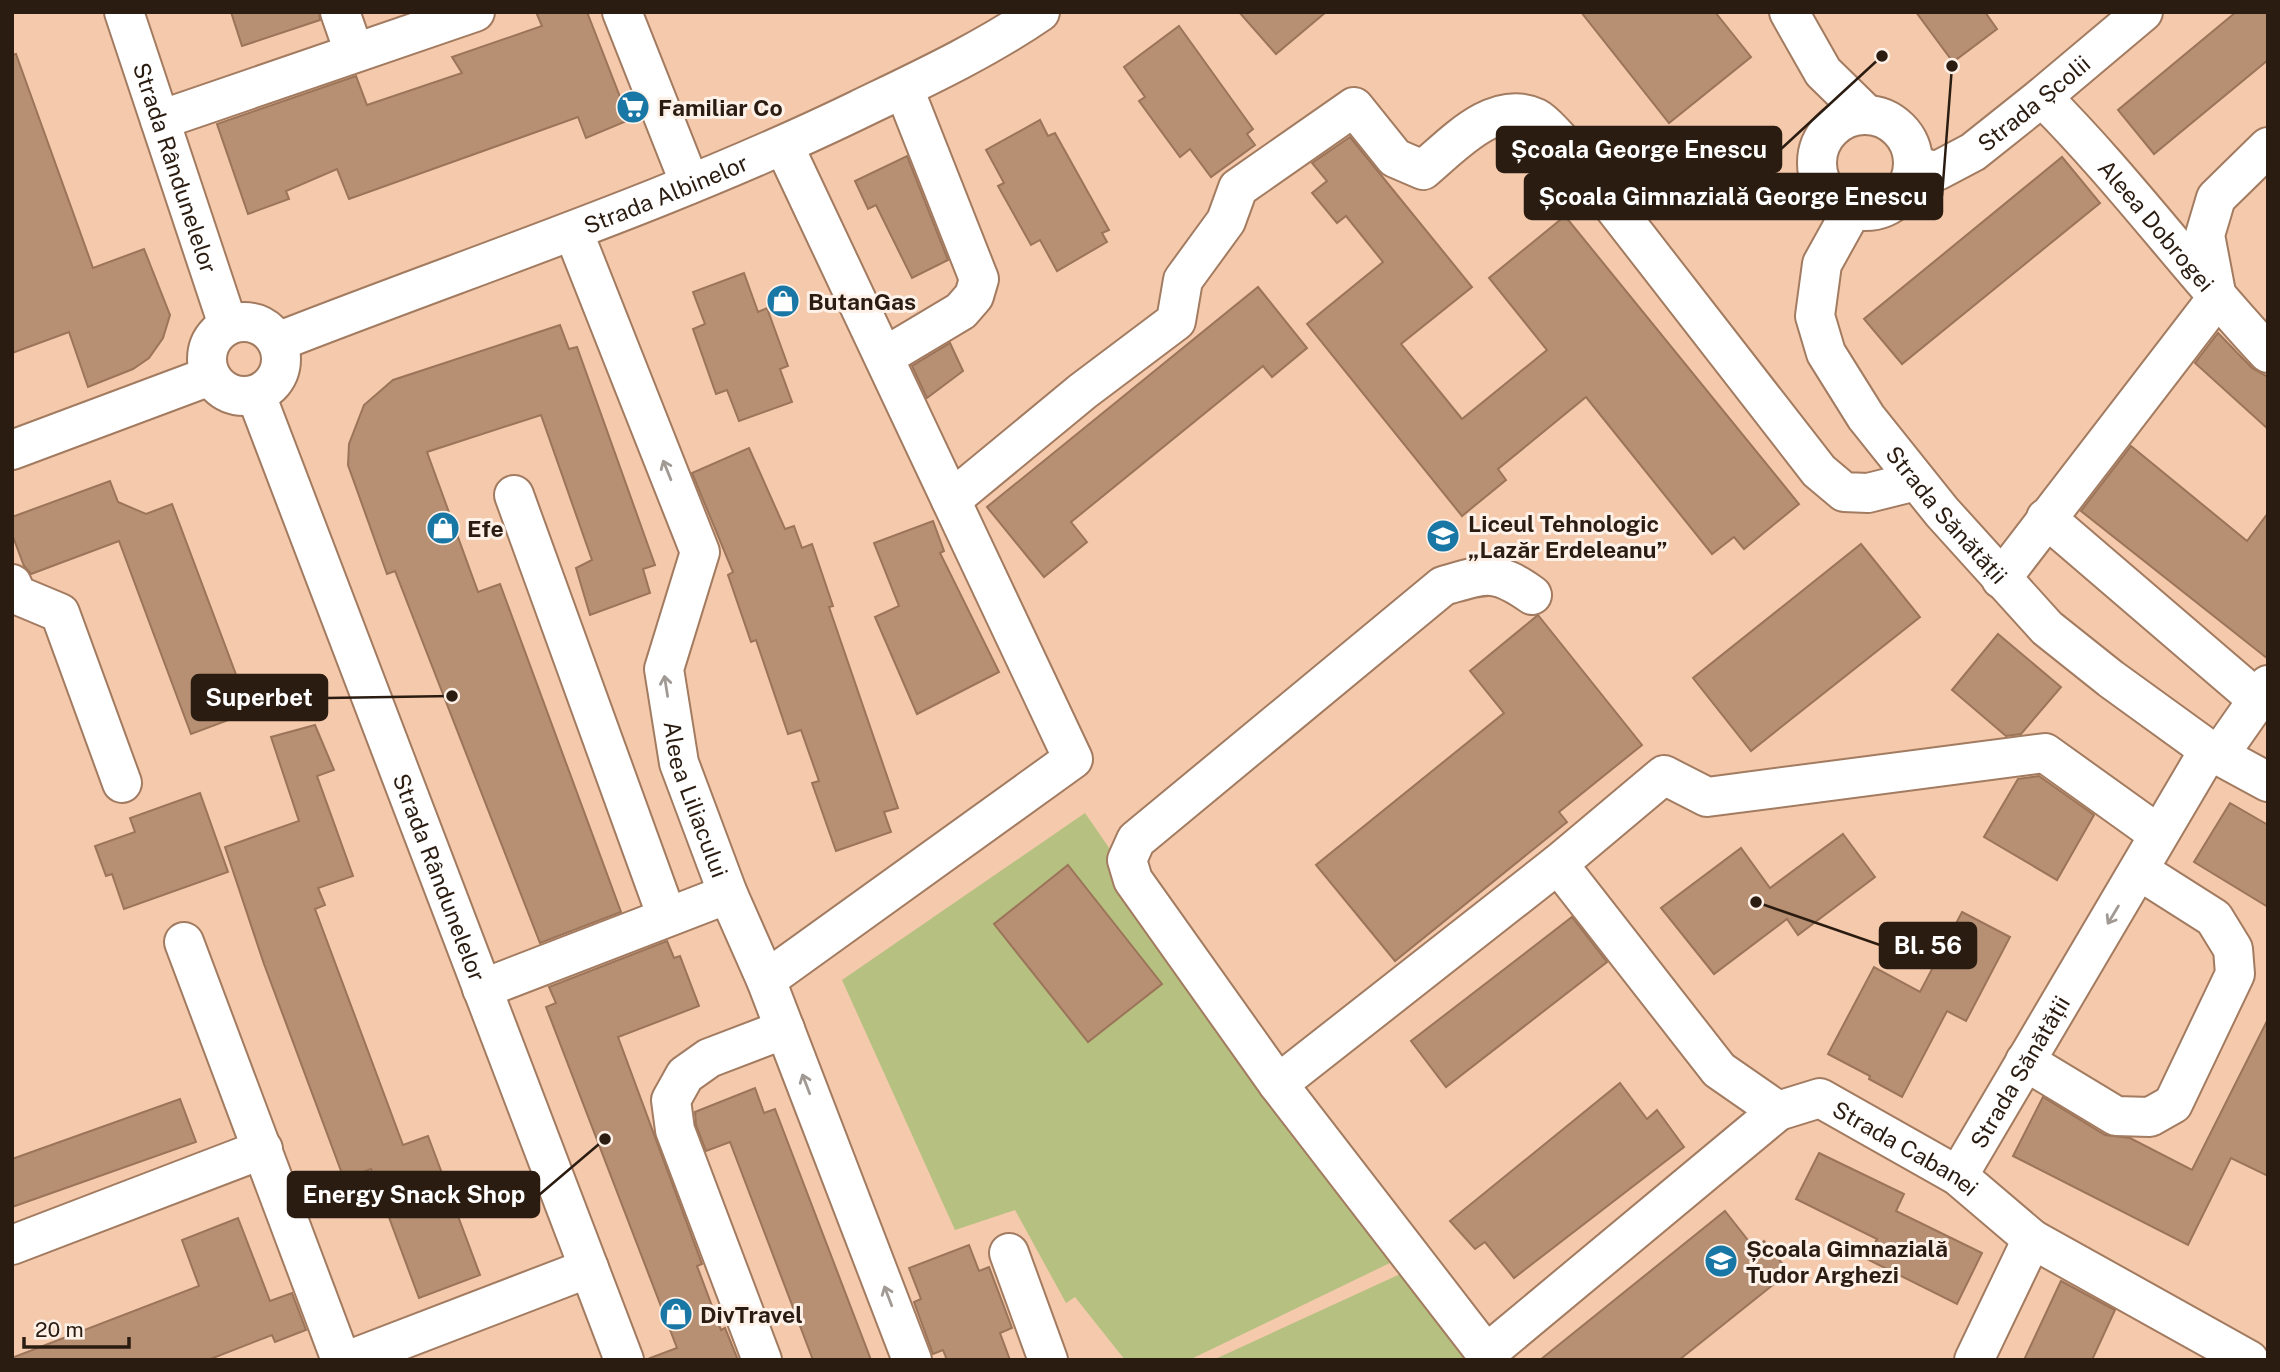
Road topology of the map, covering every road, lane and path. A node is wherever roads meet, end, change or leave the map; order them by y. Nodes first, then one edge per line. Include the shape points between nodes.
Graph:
1 (124, 12) edge
2 (340, 12) edge
3 (475, 12) edge
4 (622, 12) edge
5 (1040, 12) edge
6 (1789, 12) edge
7 (2143, 12) edge
8 (354, 52) junction
9 (904, 89) junction
10 (2042, 97) junction
11 (1867, 115) junction
12 (160, 120) junction
13 (784, 146) junction
14 (2268, 147) edge
15 (1914, 166) junction
16 (691, 184) junction
17 (1852, 210) junction
18 (573, 231) junction
19 (2217, 298) junction
20 (228, 325) junction
21 (276, 342) junction
22 (2268, 353) edge
23 (884, 358) junction
24 (211, 376) junction
25 (256, 395) junction
26 (12, 450) edge
27 (1916, 481) junction
28 (513, 495) dead end
29 (951, 500) junction
30 (2046, 519) junction
31 (2001, 579) junction
32 (12, 584) edge
33 (1532, 595) dead end
34 (2263, 692) edge
35 (2214, 753) junction
36 (2268, 782) edge
37 (122, 783) dead end
38 (2158, 834) junction
39 (1558, 864) junction
40 (2140, 870) junction
41 (728, 894) junction
42 (667, 917) junction
43 (184, 942) dead end
44 (766, 980) junction
45 (482, 989) junction
46 (785, 1029) junction
47 (2025, 1061) junction
48 (1278, 1084) junction
49 (1778, 1111) junction
50 (263, 1149) junction
51 (1958, 1175) junction
52 (2032, 1239) junction
53 (12, 1245) edge
54 (1009, 1253) dead end
55 (589, 1268) junction
56 (1488, 1357) edge
57 (341, 1360) edge
58 (349, 1360) edge
59 (624, 1360) edge
60 (762, 1360) edge
61 (912, 1360) edge
62 (1048, 1360) edge
63 (1974, 1360) edge
64 (2249, 1360) edge

1 - 12 street, Strada Rândunelelor
2 - 8 street
3 - 8 street
4 - 16 street
5 - 9 street, Strada Albinelor
6 - 11 street via 1823,72
7 - 10 street, Strada Școlii
8 - 12 street
9 - 13 street, Strada Albinelor
9 - 23 street via 979,279 974,296 961,311
10 - 15 street, Strada Școlii via 1973,152 1937,171
10 - 19 street, Aleea Dobrogei via 2084,139
11 - 15 street via 1897,127 1910,145
11 - 17 street via 1837,123 1826,134 1816,164 1826,193
12 - 20 street, Strada Rândunelelor
13 - 16 street, Strada Albinelor
13 - 23 street
14 - 19 street via 2216,198 2205,235
15 - 17 street via 1904,193 1893,203 1880,210
16 - 18 street, Strada Albinelor
17 - 27 street, Strada Sănătății via 1822,264 1815,316 1826,353 1866,417
18 - 21 street, Strada Albinelor
41 -> 18 street, Aleea Liliacului via 678,763 664,669 700,552
19 - 22 street, Aleea Dobrogei
19 - 30 street
20 - 21 street via 250,322 270,332
20 - 24 street via 218,331 207,352
21 - 25 street via 281,354 276,379
23 - 29 street
24 - 25 street via 225,392
24 - 26 street
25 - 45 street, Strada Rândunelelor
27 - 29 street via 1868,493 1844,492 1819,471 1578,160 1537,118 1513,113 1481,122 1423,170 1395,158 1354,107 1238,188 1226,221 1183,280 1176,321
27 - 31 street, Strada Sănătății
28 - 42 street
29 - 44 street via 1073,759
30 - 31 street
30 - 34 street
31 - 35 street, Strada Sănătății via 2047,628
32 - 37 street via 17,595 60,613
33 - 48 street via 1511,580 1482,574 1443,586 1136,840 1127,859 1133,880
34 - 35 street
35 - 36 street, Strada Sănătății
35 - 38 street, Strada Sănătății
38 - 39 street via 2045,753 1707,797 1664,775
38 - 40 street, Strada Sănătății
39 - 48 street
39 - 49 street via 1719,1070
40 -> 47 street, Strada Sănătății
40 - 47 street via 2214,918 2233,949 2235,974 2173,1104 2150,1117 2116,1115
41 - 42 street
41 - 44 street, Aleea Liliacului
42 - 45 street
43 - 50 street
44 - 46 street, Aleea Liliacului
45 - 55 street, Strada Rândunelelor
46 - 60 street via 709,1058 685,1075 671,1100 676,1130
61 -> 46 street, Aleea Liliacului
47 - 51 street, Strada Sănătății
48 - 56 street
49 - 51 street, Strada Cabanei via 1820,1098
49 - 56 street
50 - 53 street
50 - 57 street
51 - 52 street, Strada Cabanei
52 - 63 street
52 - 64 street, Strada Cabanei
54 - 62 street
55 - 58 street
55 - 59 street, Strada Rândunelelor

